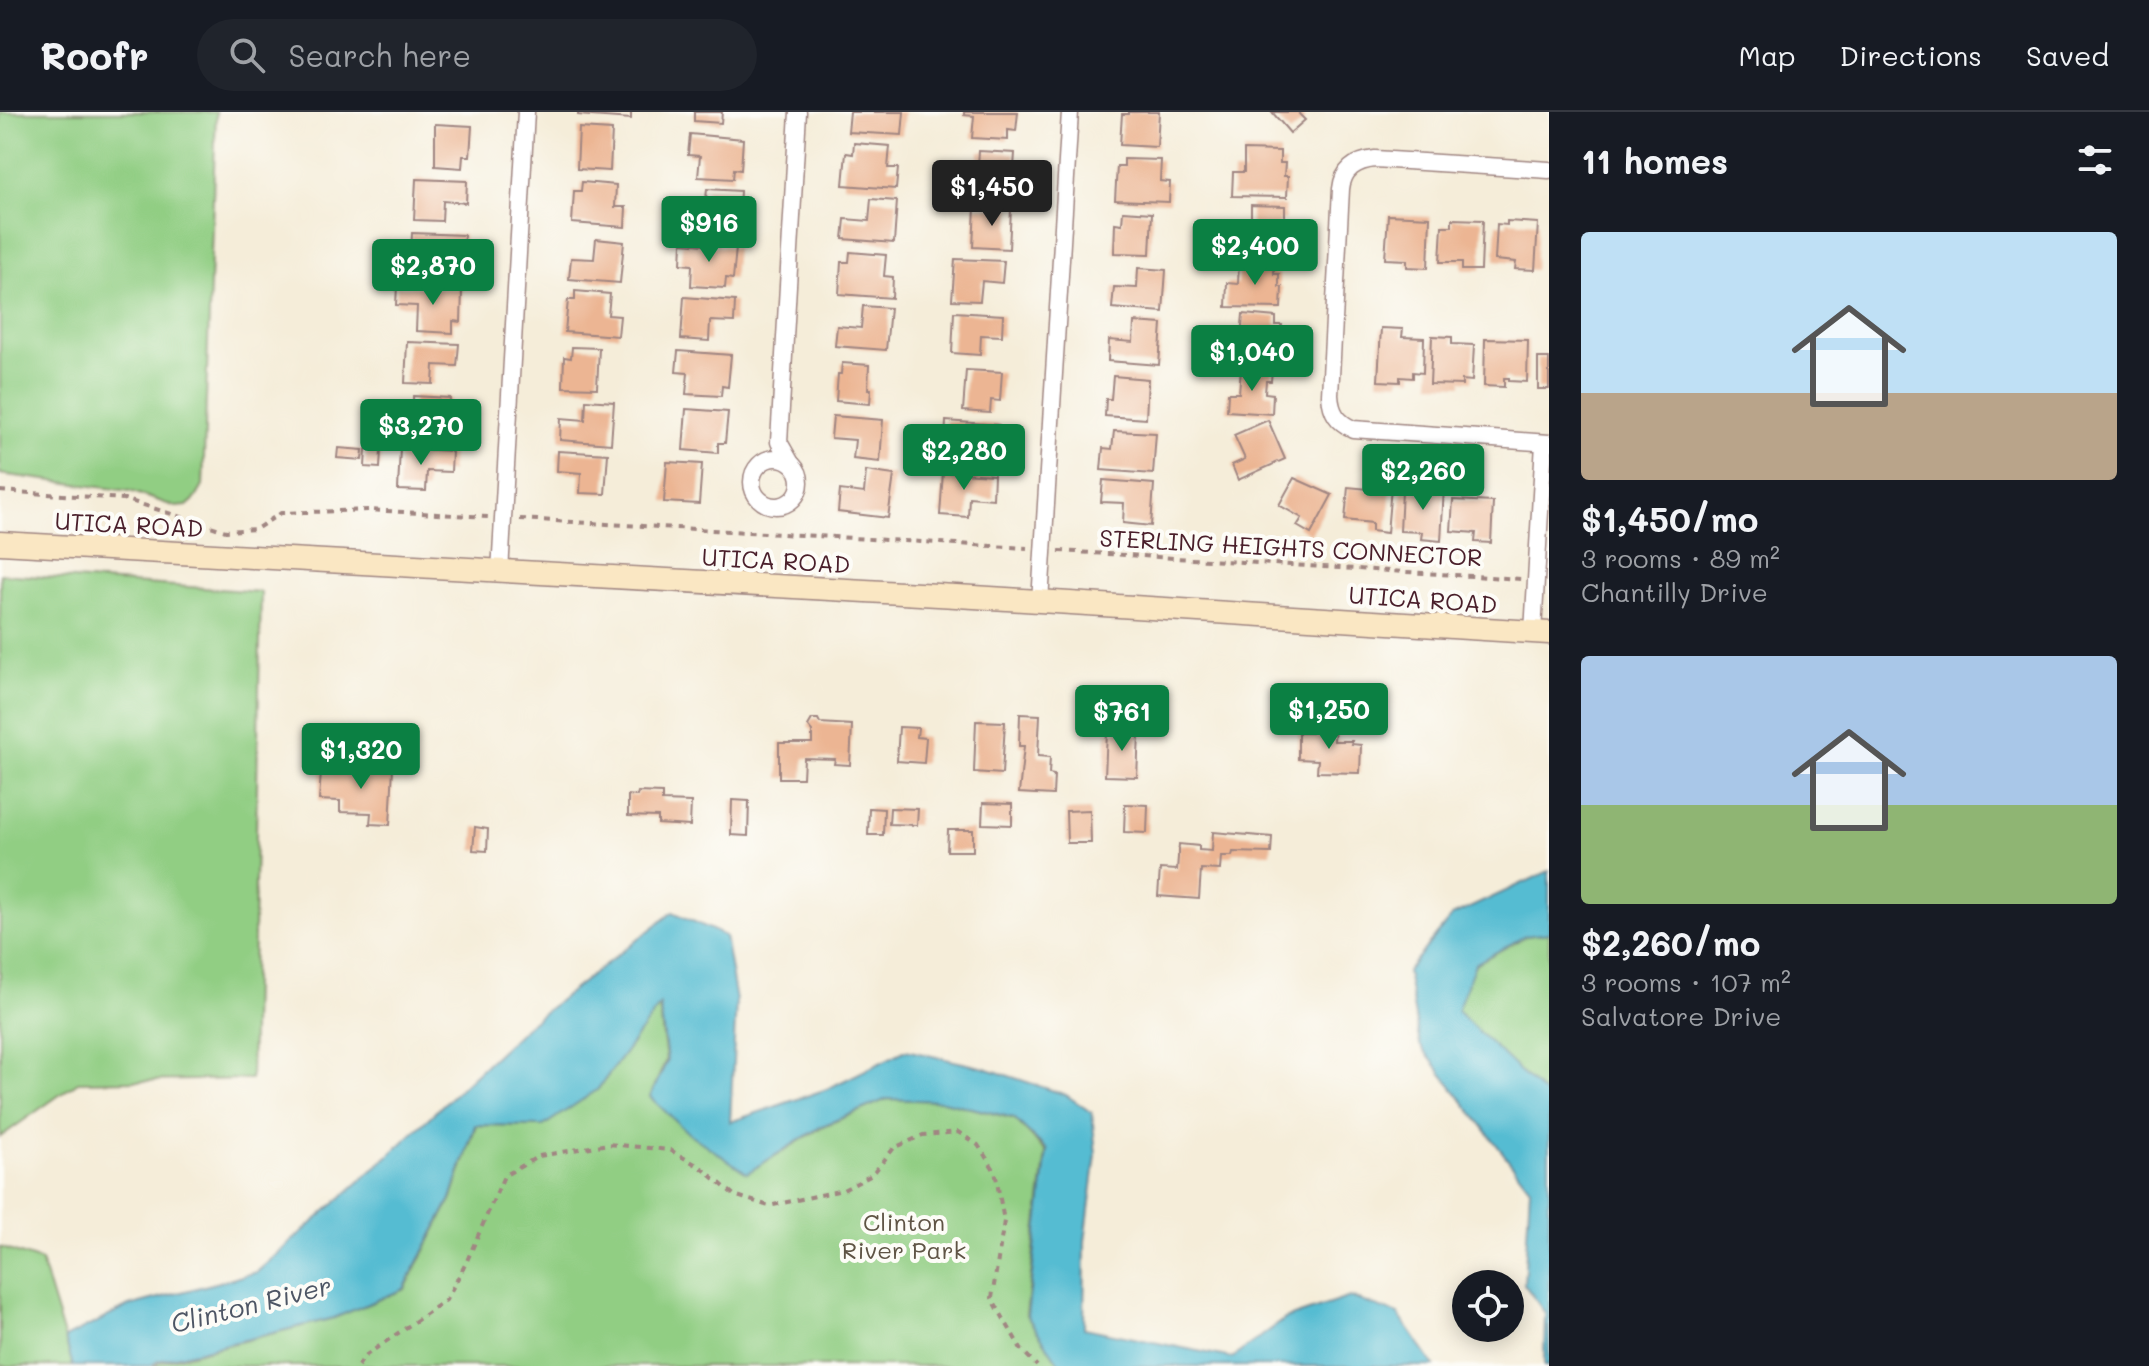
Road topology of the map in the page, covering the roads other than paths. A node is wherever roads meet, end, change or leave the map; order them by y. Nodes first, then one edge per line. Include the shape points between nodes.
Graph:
1 (526, 112) edge
2 (798, 112) edge
3 (1070, 112) edge
4 (1549, 170) edge
5 (779, 442) junction
6 (1546, 443) edge
7 (762, 463) junction
8 (791, 463) junction
9 (0, 543) edge
10 (500, 572) junction
11 (1040, 602) junction
12 (1541, 633) edge

1 - 10 street
2 - 5 street
3 - 11 street
4 - 6 street via 1375,159 1351,167 1341,189 1330,395 1333,413 1345,426
5 - 7 street
5 - 8 street
6 - 12 street
7 - 8 street via 777,458
7 - 8 street via 752,484 758,499 772,506 788,503 798,492 799,477
9 - 10 street, UTICA ROAD
10 - 11 street, UTICA ROAD
11 - 12 street, UTICA ROAD

